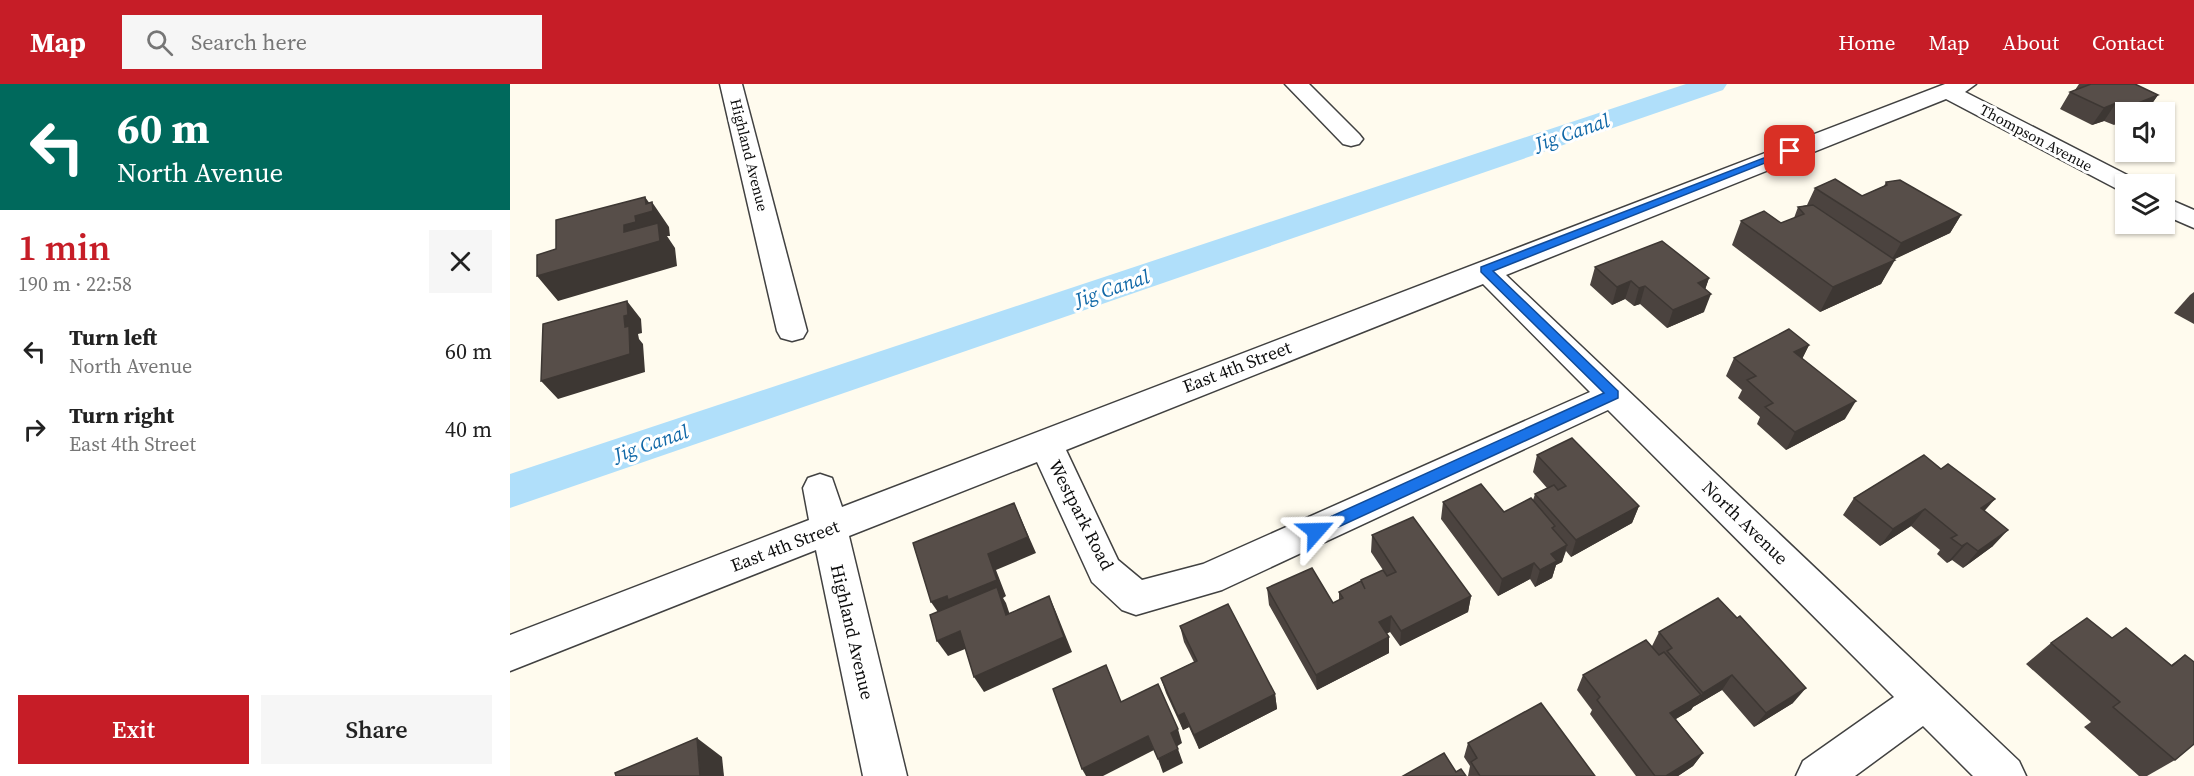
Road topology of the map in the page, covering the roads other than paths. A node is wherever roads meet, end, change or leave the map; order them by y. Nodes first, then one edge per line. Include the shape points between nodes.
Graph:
1 (731, 84) edge
2 (1296, 84) edge
3 (1956, 87) edge
4 (1351, 139) dead end
5 (2115, 178) edge
6 (2175, 210) edge
7 (2194, 220) edge
8 (1485, 270) junction
9 (792, 331) dead end
10 (1614, 394) junction
11 (1045, 442) junction
12 (820, 488) dead end
13 (829, 528) junction
14 (510, 653) edge
15 (1926, 699) junction
16 (885, 776) edge
17 (1818, 776) edge
18 (2004, 776) edge

1 - 9 street, Highland Avenue
2 - 4 street
3 - 5 street, Thompson Avenue
3 - 8 street, East 4th Street
6 - 7 street
8 - 10 street, North Avenue
8 - 11 street, East 4th Street
10 - 11 street, Westpark Road via 1209,579 1136,598 1105,571
10 - 15 street, North Avenue
11 - 13 street, East 4th Street
12 - 13 street, Highland Avenue
13 - 14 street, East 4th Street
13 - 16 street, Highland Avenue
15 - 17 street
15 - 18 street, North Avenue

